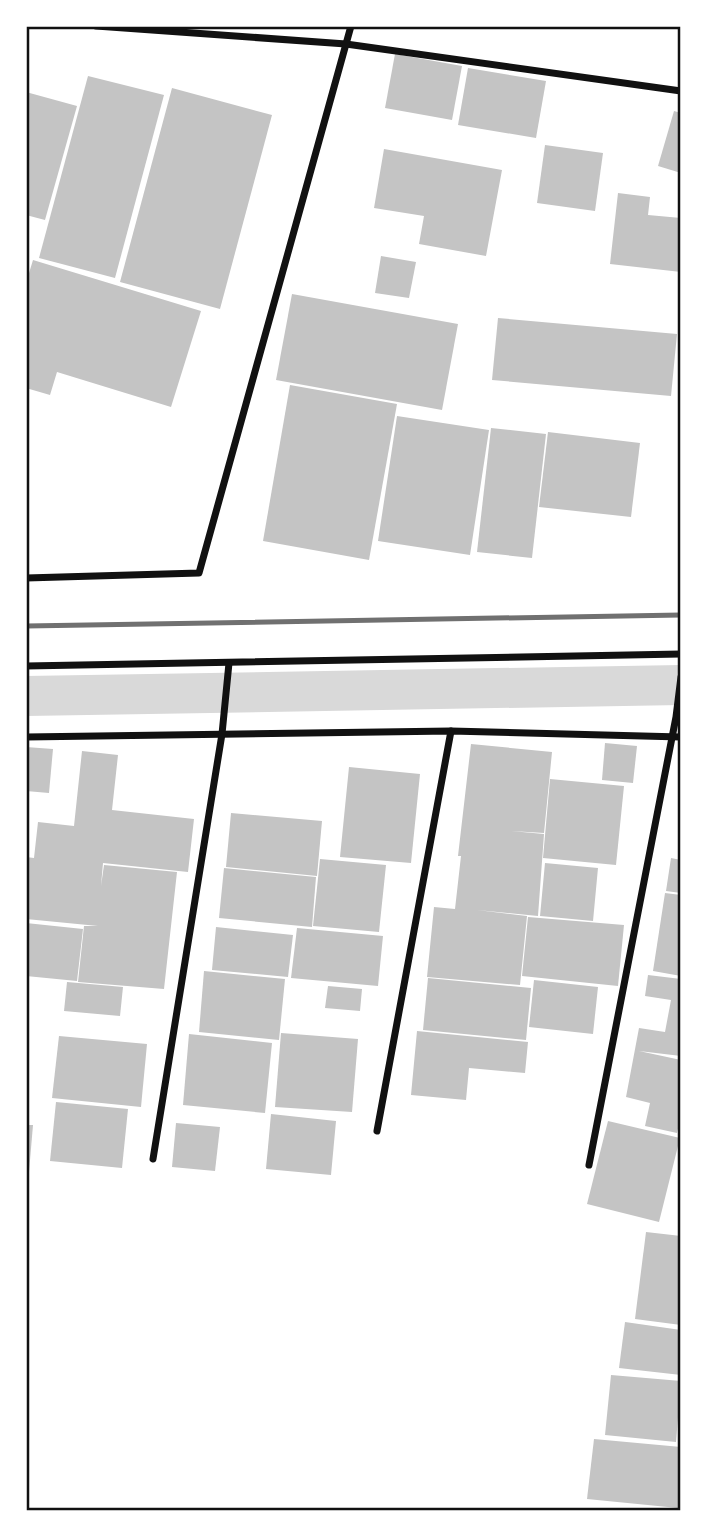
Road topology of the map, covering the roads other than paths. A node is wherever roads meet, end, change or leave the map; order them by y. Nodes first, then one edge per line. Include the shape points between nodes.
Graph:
1 (96, 26) edge
2 (351, 26) edge
3 (346, 44) junction
4 (681, 91) edge
5 (26, 578) edge
6 (681, 654) edge
7 (229, 665) junction
8 (26, 666) edge
9 (681, 677) edge
10 (451, 731) junction
11 (222, 732) junction
12 (26, 737) edge
13 (681, 737) edge
14 (672, 738) junction
15 (377, 1131) dead end
16 (153, 1159) dead end
17 (589, 1166) dead end

1 - 3 street
2 - 3 street
3 - 4 street
3 - 5 street via 198,573
6 - 7 street
7 - 8 street
7 - 11 street
9 - 14 street
10 - 11 street
10 - 14 street
10 - 15 street
11 - 12 street
11 - 16 street
13 - 14 street
14 - 17 street

